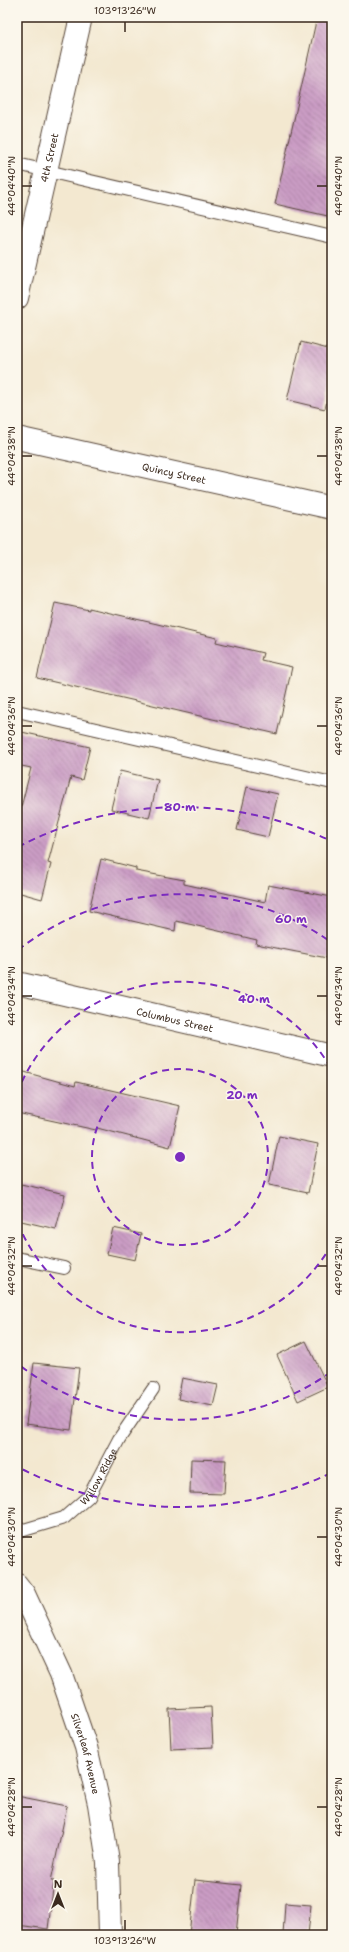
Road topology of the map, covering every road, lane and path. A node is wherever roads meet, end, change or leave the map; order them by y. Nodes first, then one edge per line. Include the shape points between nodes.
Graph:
1 (81, 17) edge
2 (17, 164) edge
3 (46, 171) junction
4 (332, 237) edge
5 (17, 298) edge
6 (17, 438) edge
7 (332, 508) edge
8 (17, 711) edge
9 (332, 783) edge
10 (17, 983) edge
11 (332, 1056) edge
12 (17, 1258) edge
13 (64, 1268) dead end
14 (152, 1389) dead end
15 (17, 1532) edge
16 (17, 1585) edge
17 (110, 1935) edge

1 - 3 street, 4th Street
2 - 3 lane
3 - 4 lane
3 - 5 street, 4th Street
6 - 7 street, Quincy Street
8 - 9 lane
10 - 11 street, Columbus Street
12 - 13 lane
14 - 15 lane, Willow Ridge via 118,1439 89,1496 64,1518
16 - 17 street, Silverleaf Avenue via 24,1594 61,1674 86,1747 99,1804 108,1862

